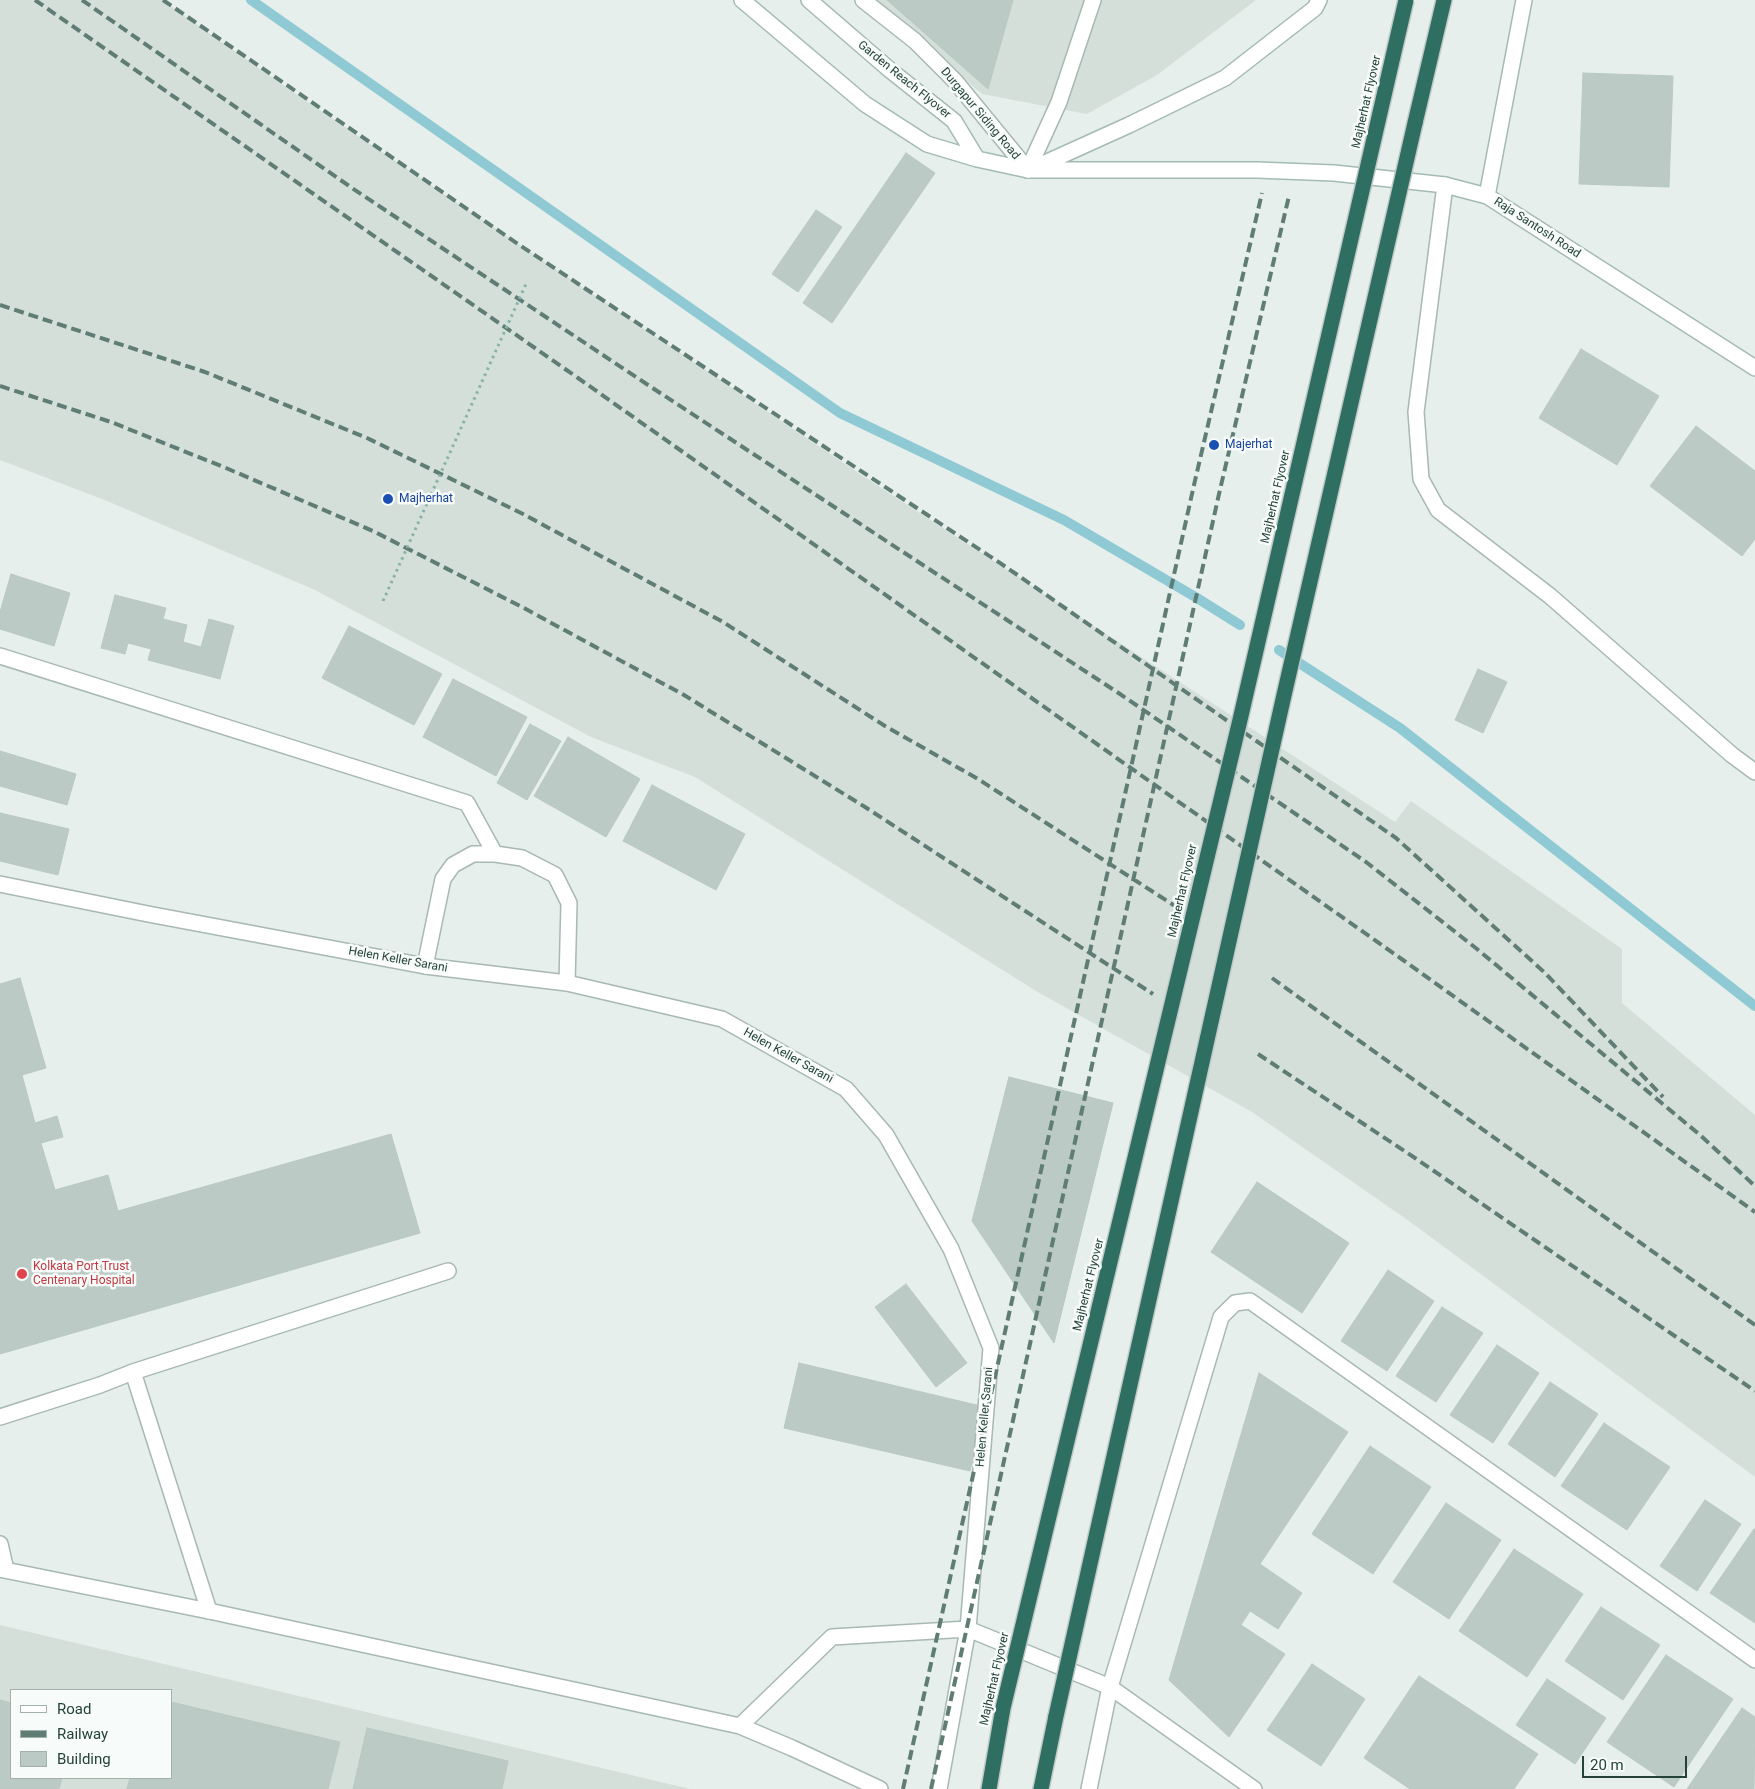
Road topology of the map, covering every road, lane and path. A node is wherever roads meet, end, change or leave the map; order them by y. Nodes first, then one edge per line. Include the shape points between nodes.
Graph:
1 (742, 0) edge
2 (809, 0) edge
3 (863, 0) edge
4 (1093, 0) edge
5 (1319, 0) edge
6 (1406, 0) edge
7 (1444, 0) edge
8 (1524, 0) edge
9 (977, 159) junction
10 (1028, 170) junction
11 (1445, 185) junction
12 (1487, 196) junction
13 (526, 284) dead end
14 (1755, 368) edge
15 (383, 601) dead end
16 (0, 656) edge
17 (1755, 772) edge
18 (495, 854) junction
19 (0, 884) edge
20 (425, 966) junction
21 (567, 983) junction
22 (448, 1271) dead end
23 (133, 1372) junction
24 (0, 1417) edge
25 (0, 1544) edge
26 (3, 1570) edge
27 (209, 1611) junction
28 (968, 1629) junction
29 (1755, 1660) edge
30 (1110, 1687) junction
31 (740, 1726) junction
32 (880, 1789) edge
33 (939, 1789) edge
34 (989, 1789) edge
35 (1041, 1789) edge
36 (1089, 1789) edge
37 (1254, 1789) edge

1 - 9 street via 865,104 927,144
2 - 9 street, Garden Reach Flyover via 954,121
3 - 10 street, Durgapur Siding Road via 915,42 955,81
4 - 10 street via 1059,102
5 - 10 street via 1315,8 1225,78 1129,126
6 - 34 highway, Majherhat Flyover, bridge via 1240,720 1003,1708
7 - 35 highway, bridge via 1287,684
8 - 12 street, Raja Santosh Road
9 - 10 street
10 - 11 street via 1257,170 1334,173
11 - 12 street
11 - 17 street via 1416,412 1421,479 1438,510 1550,596
12 - 14 street, Raja Santosh Road
13 - 15 path, bridge
16 - 18 street via 467,803
18 - 20 street via 473,854 453,865 443,879
18 - 21 street via 522,858 555,875 569,903
19 - 20 street, Helen Keller Sarani
20 - 21 street, Helen Keller Sarani
21 - 28 street, Helen Keller Sarani via 722,1019 846,1089 886,1135 951,1249 991,1348
22 - 23 street
23 - 24 street
23 - 27 street
25 - 26 street
26 - 27 street
27 - 31 street
28 - 30 street
28 - 31 street via 832,1637
28 - 33 street, Helen Keller Sarani
29 - 30 street via 1250,1301 1235,1303 1221,1317
30 - 36 street
30 - 37 street
31 - 32 street

